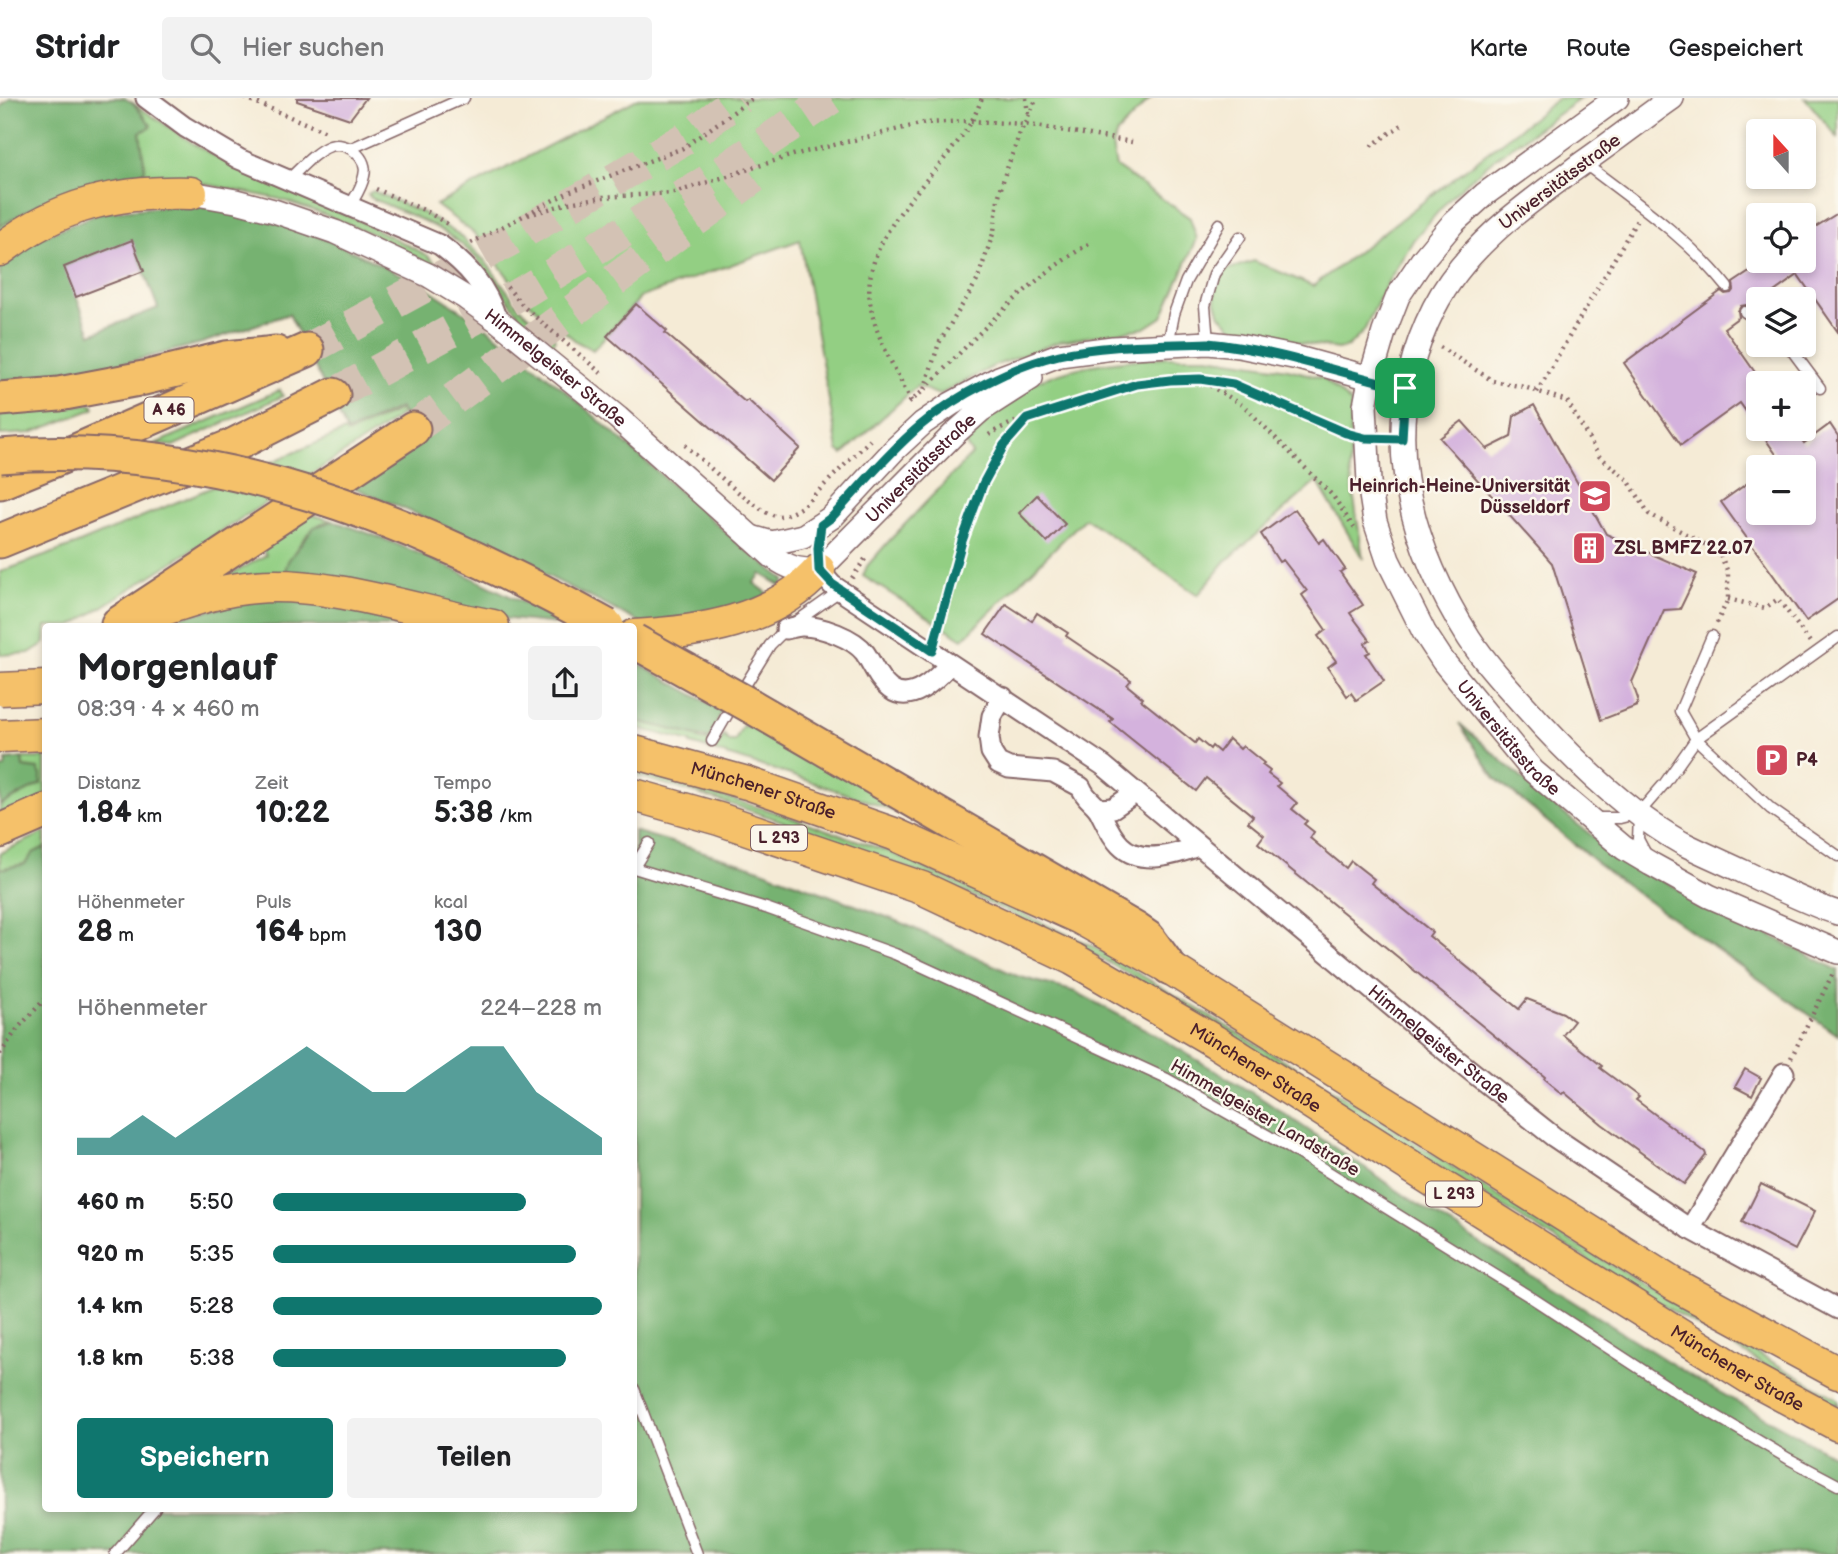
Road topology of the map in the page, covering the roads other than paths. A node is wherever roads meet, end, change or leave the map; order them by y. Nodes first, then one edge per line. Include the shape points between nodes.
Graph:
1 (146, 98) edge
2 (464, 98) edge
3 (1618, 98) edge
4 (1672, 98) edge
5 (352, 148) junction
6 (1527, 163) junction
7 (1583, 163) junction
8 (288, 180) junction
9 (1549, 186) junction
10 (191, 193) joint
11 (350, 206) junction
12 (1219, 224) dead end
13 (1240, 237) dead end
14 (0, 250) edge
15 (1727, 287) dead end
16 (497, 320) junction
17 (1208, 343) junction
18 (1168, 345) junction
19 (1113, 348) junction
20 (1797, 357) edge
21 (1370, 380) junction
22 (1405, 388) junction
23 (1820, 388) dead end
24 (333, 395) tunnel mouth
25 (0, 399) edge
26 (413, 429) tunnel mouth
27 (0, 456) edge
28 (0, 482) edge
29 (821, 525) junction
30 (749, 537) junction
31 (0, 541) edge
32 (830, 580) junction
33 (118, 623) edge
34 (121, 623) edge
35 (479, 623) edge
36 (602, 623) edge
37 (786, 629) junction
38 (637, 636) edge
39 (1712, 636) road end
40 (1838, 637) edge
41 (637, 643) edge
42 (950, 665) junction
43 (42, 672) edge
44 (42, 687) edge
45 (0, 689) edge
46 (1003, 697) junction
47 (0, 698) edge
48 (741, 702) junction
49 (42, 734) edge
50 (0, 736) edge
51 (1696, 739) junction
52 (712, 741) dead end
53 (637, 753) edge
54 (1104, 766) junction
55 (1081, 787) junction
56 (1135, 793) junction
57 (637, 796) edge
58 (1099, 809) junction
59 (42, 813) edge
60 (1640, 813) junction
61 (1586, 818) junction
62 (0, 831) edge
63 (649, 843) dead end
64 (1198, 846) junction
65 (1838, 856) edge
66 (637, 863) edge
67 (1651, 864) junction
68 (637, 869) edge
69 (1838, 913) edge
70 (1838, 952) edge
71 (1170, 968) junction
72 (1784, 1073) road end
73 (1690, 1229) junction
74 (1838, 1309) edge
75 (1838, 1373) edge
76 (637, 1397) edge
77 (1838, 1425) edge
78 (1838, 1486) edge
79 (152, 1512) edge
80 (115, 1554) edge
81 (698, 1554) edge

1 - 8 street, Himmelgeister Straße via 239,159
2 - 5 lane
3 - 6 street, Universitätsstraße
4 - 7 street, Universitätsstraße
5 - 8 lane via 333,145 324,149
5 - 11 lane via 365,174
6 - 9 street
6 - 21 street, Universitätsstraße via 1454,222 1423,259 1398,296
7 - 9 street, Universitätsstraße
7 - 15 lane via 1713,268
8 - 11 street, Himmelgeister Straße
9 - 22 street, Universitätsstraße via 1483,243 1456,275 1435,306
10 - 14 highway via 122,195 83,205 19,235
10 - 16 street via 249,204 335,232 428,275
11 - 16 street, Himmelgeister Straße via 440,245 456,257 489,295
12 - 18 lane via 1186,281
13 - 17 lane via 1214,274 1205,306
16 - 30 street, Himmelgeister Straße via 618,418
17 - 18 street, Universitätsstraße
17 - 21 street, Universitätsstraße via 1298,358
18 - 19 street, Universitätsstraße
19 - 29 street, Universitätsstraße via 1059,355 999,378 951,404 895,449
19 - 32 street, Universitätsstraße via 1034,377 981,410 953,435
20 - 23 lane
21 - 22 street, Universitätsstraße
21 - 61 street, Universitätsstraße via 1365,438 1375,521 1405,596 1443,661 1533,771
22 - 60 street, Universitätsstraße via 1402,439 1410,510 1452,608 1502,682 1567,752
24 - 31 highway via 232,446
25 - 28 highway, A 46 via 132,381 226,358 307,350
26 - 33 highway
27 - 36 highway, bridge via 95,454 222,470 273,482 436,540 532,584
29 - 30 street, Universitätsstraße via 787,542
29 - 32 street via 818,548
30 - 32 street, Himmelgeister Straße via 787,567
32 - 37 lane
32 - 38 highway via 736,620 678,633
32 - 42 street, Himmelgeister Straße
34 - 35 highway via 205,595 256,586 301,587
37 - 42 street via 801,625 845,637 866,654 891,690 903,694 933,682
37 - 48 lane via 770,645
39 - 51 lane via 1680,711
40 - 51 lane
41 - 48 highway, bridge
42 - 46 street, Himmelgeister Straße
43 - 47 highway
44 - 45 highway, bridge
46 - 54 street, Himmelgeister Straße
46 - 55 street via 992,716 989,737 998,763 1053,772
48 - 52 lane
48 - 71 highway via 1135,929 1148,938
49 - 50 highway
51 - 60 lane
51 - 65 lane via 1771,809
53 - 71 highway, Münchener Straße / L 293 via 747,783 894,834 1080,918
54 - 55 street
54 - 56 street, Himmelgeister Straße
55 - 58 street
56 - 58 street via 1113,808
56 - 64 street, Himmelgeister Straße
57 - 77 highway, Münchener Straße / L 293 via 922,888 1073,959 1214,1041 1750,1378
58 - 64 street via 1118,843 1137,856 1178,853
59 - 62 highway
60 - 61 lane
60 - 67 lane via 1638,839
60 - 69 street, Universitätsstraße via 1681,842
61 - 67 street, Universitätsstraße
63 - 66 lane
64 - 73 street, Himmelgeister Straße via 1555,1138
67 - 70 street, Universitätsstraße via 1709,896
68 - 78 lane, Himmelgeister Landstraße via 895,954 1167,1079 1289,1147 1679,1394
71 - 75 highway, Münchener Straße / L 293 via 1675,1285
72 - 73 street
73 - 74 street, Himmelgeister Straße
76 - 81 lane
79 - 80 lane

